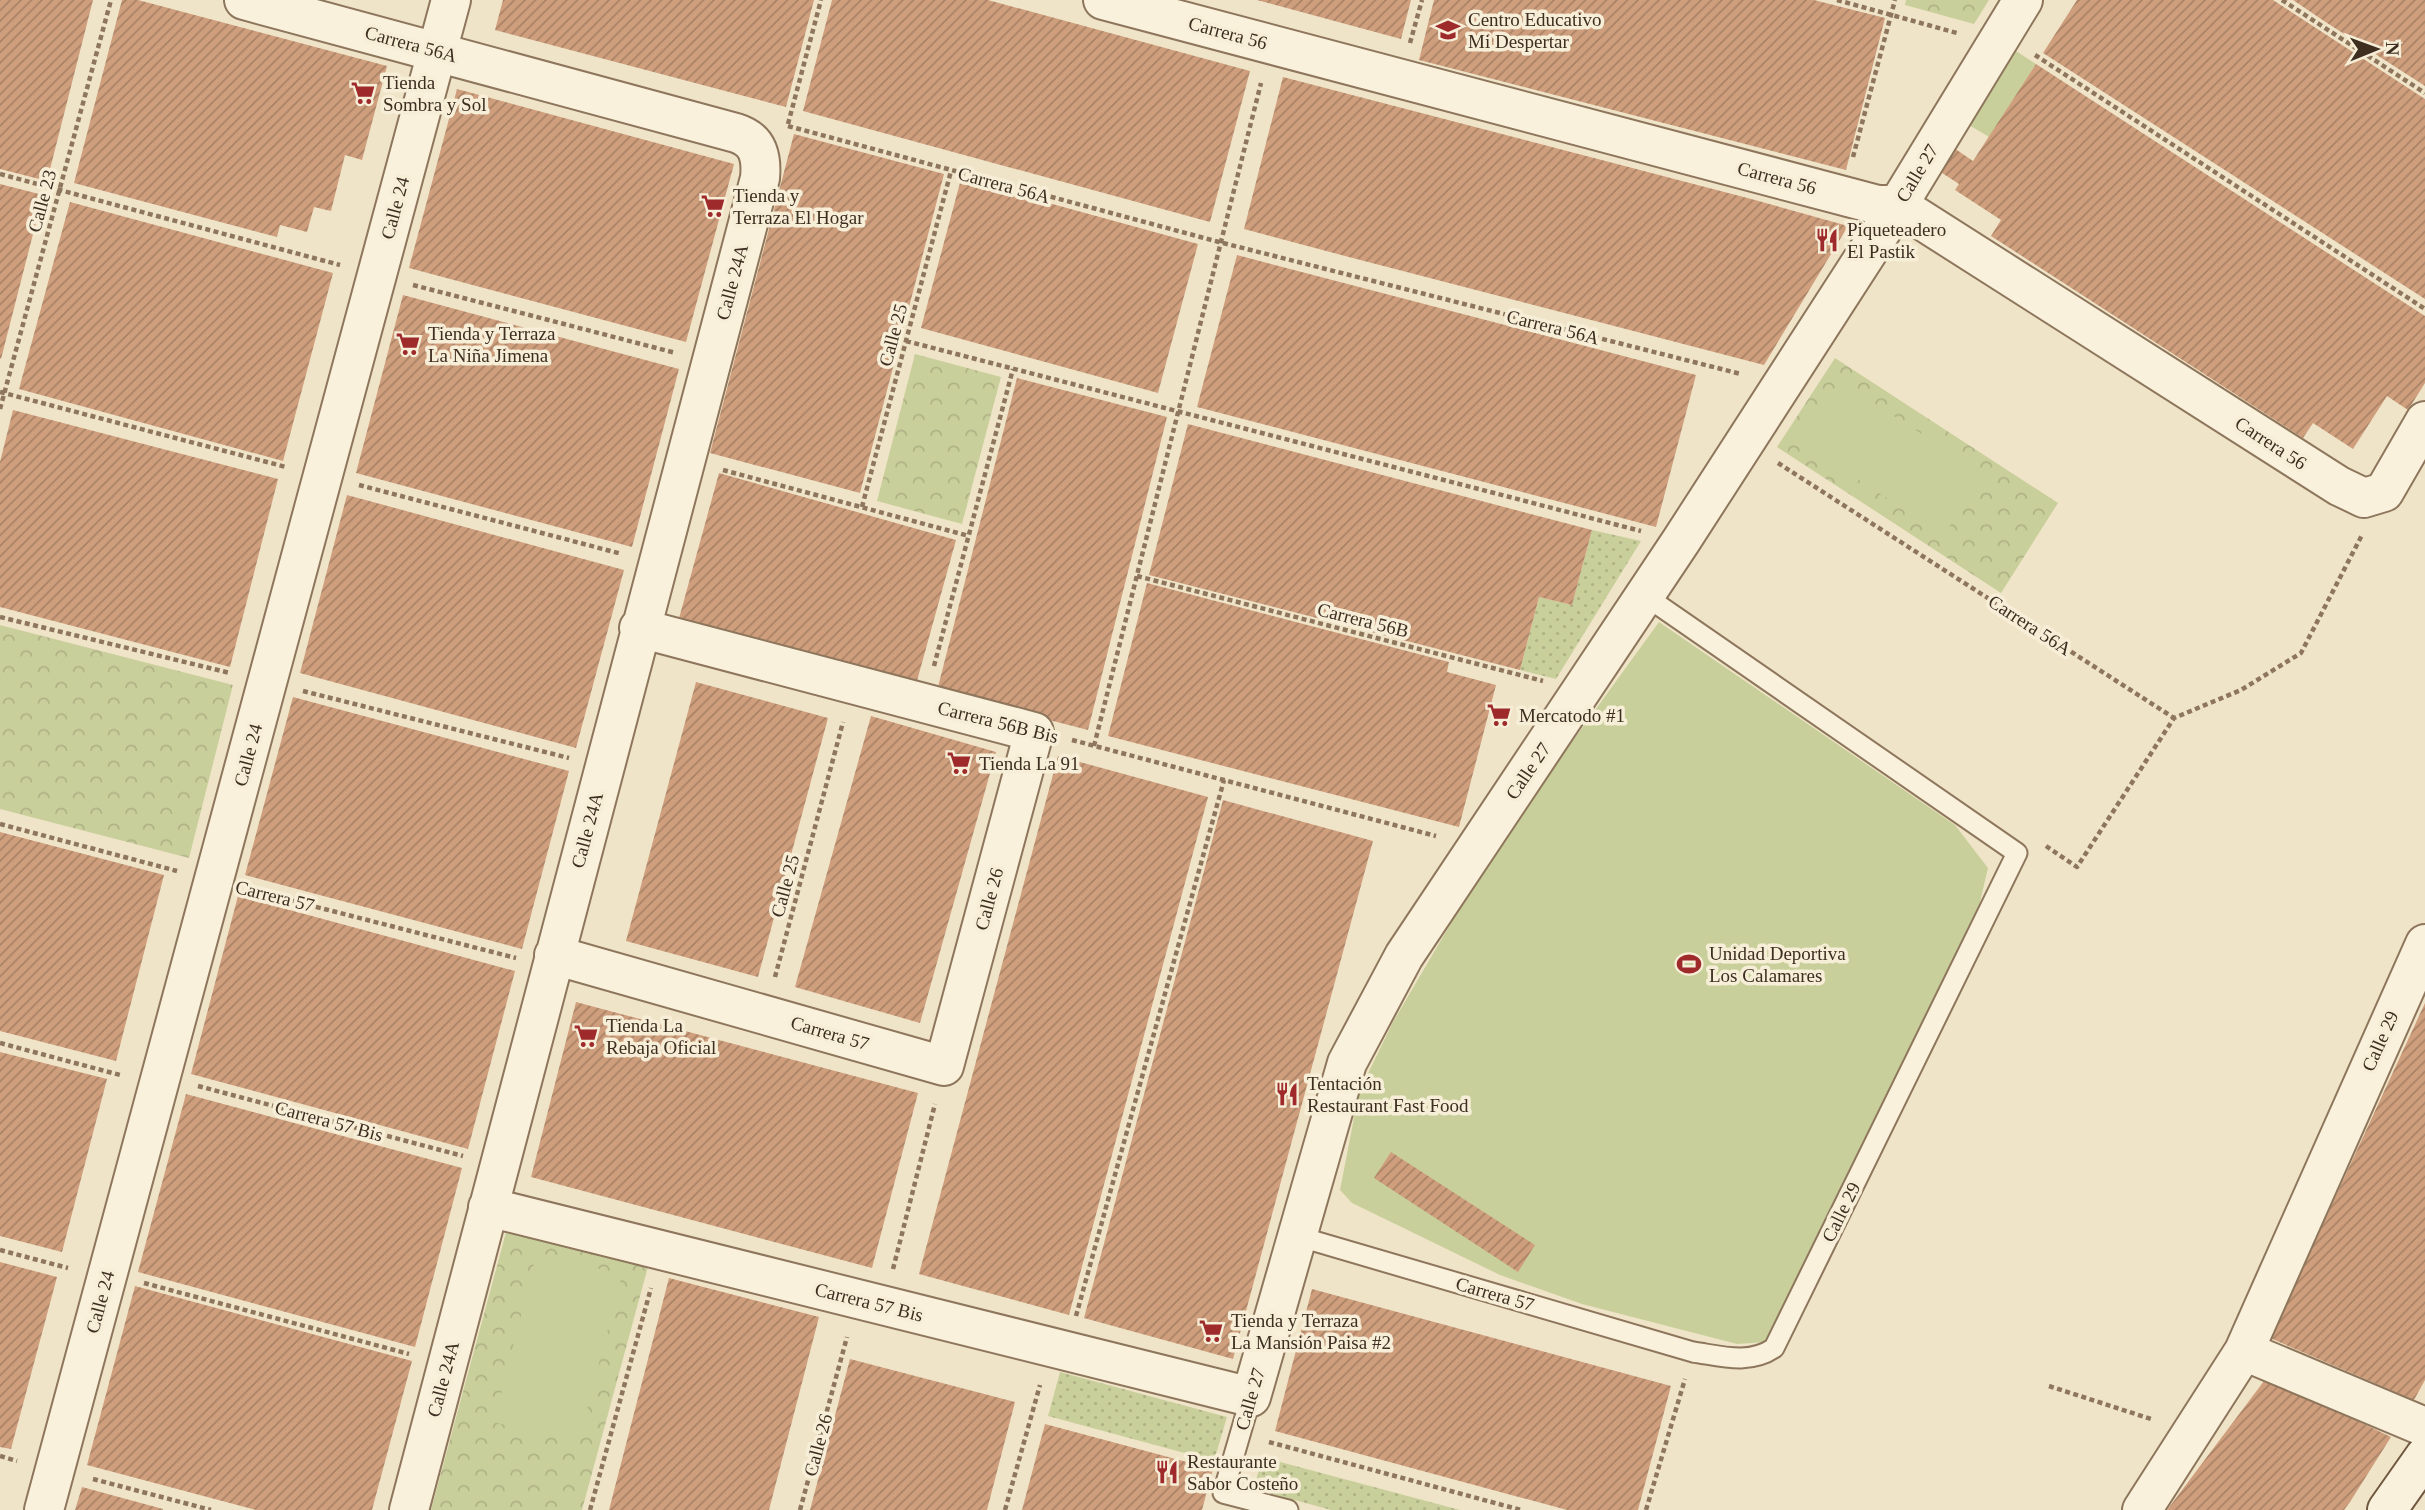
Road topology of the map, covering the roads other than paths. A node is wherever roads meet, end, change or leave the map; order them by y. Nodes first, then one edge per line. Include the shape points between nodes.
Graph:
1 (244, 0) edge
2 (451, 0) edge
3 (1103, 0) edge
4 (2023, 0) edge
5 (438, 51) junction
6 (758, 150) joint
7 (1898, 205) junction
8 (2425, 421) edge
9 (1644, 595) junction
10 (639, 628) junction
11 (1034, 732) joint
12 (2425, 944) edge
13 (553, 961) junction
14 (944, 1066) joint
15 (488, 1207) junction
16 (1297, 1236) junction
17 (2244, 1351) junction
18 (1693, 1352) joint
19 (1251, 1397) junction
20 (2425, 1427) edge
21 (2425, 1456) edge
22 (44, 1510) edge
23 (409, 1510) edge
24 (1288, 1510) edge
25 (2142, 1510) edge
26 (2388, 1510) edge

1 - 5 street, Carrera 56A
2 - 5 street, Calle 24
3 - 7 street, Carrera 56 via 1878,205
4 - 7 street, Calle 27
5 - 6 street, Carrera 56A via 749,137
5 - 22 street, Calle 24
6 - 10 street, Calle 24A via 760,178
7 - 8 street, Carrera 56 via 2364,498 2384,492
7 - 9 street, Calle 27
9 - 16 street, Calle 27 via 1404,956 1348,1063
9 - 18 lane, Calle 29 via 2017,853 1774,1348 1740,1359
10 - 11 street, Carrera 56B Bis
10 - 13 street, Calle 24A
11 - 14 street, Calle 26
12 - 17 street, Calle 29
13 - 14 street, Carrera 57
13 - 15 street, Calle 24A
15 - 19 street, Carrera 57 Bis
15 - 23 street, Calle 24A
16 - 18 lane, Carrera 57
16 - 19 street, Calle 27
17 - 20 street
17 - 25 street, Calle 29
19 - 24 lane, Calle 27 via 1223,1493
21 - 26 street

